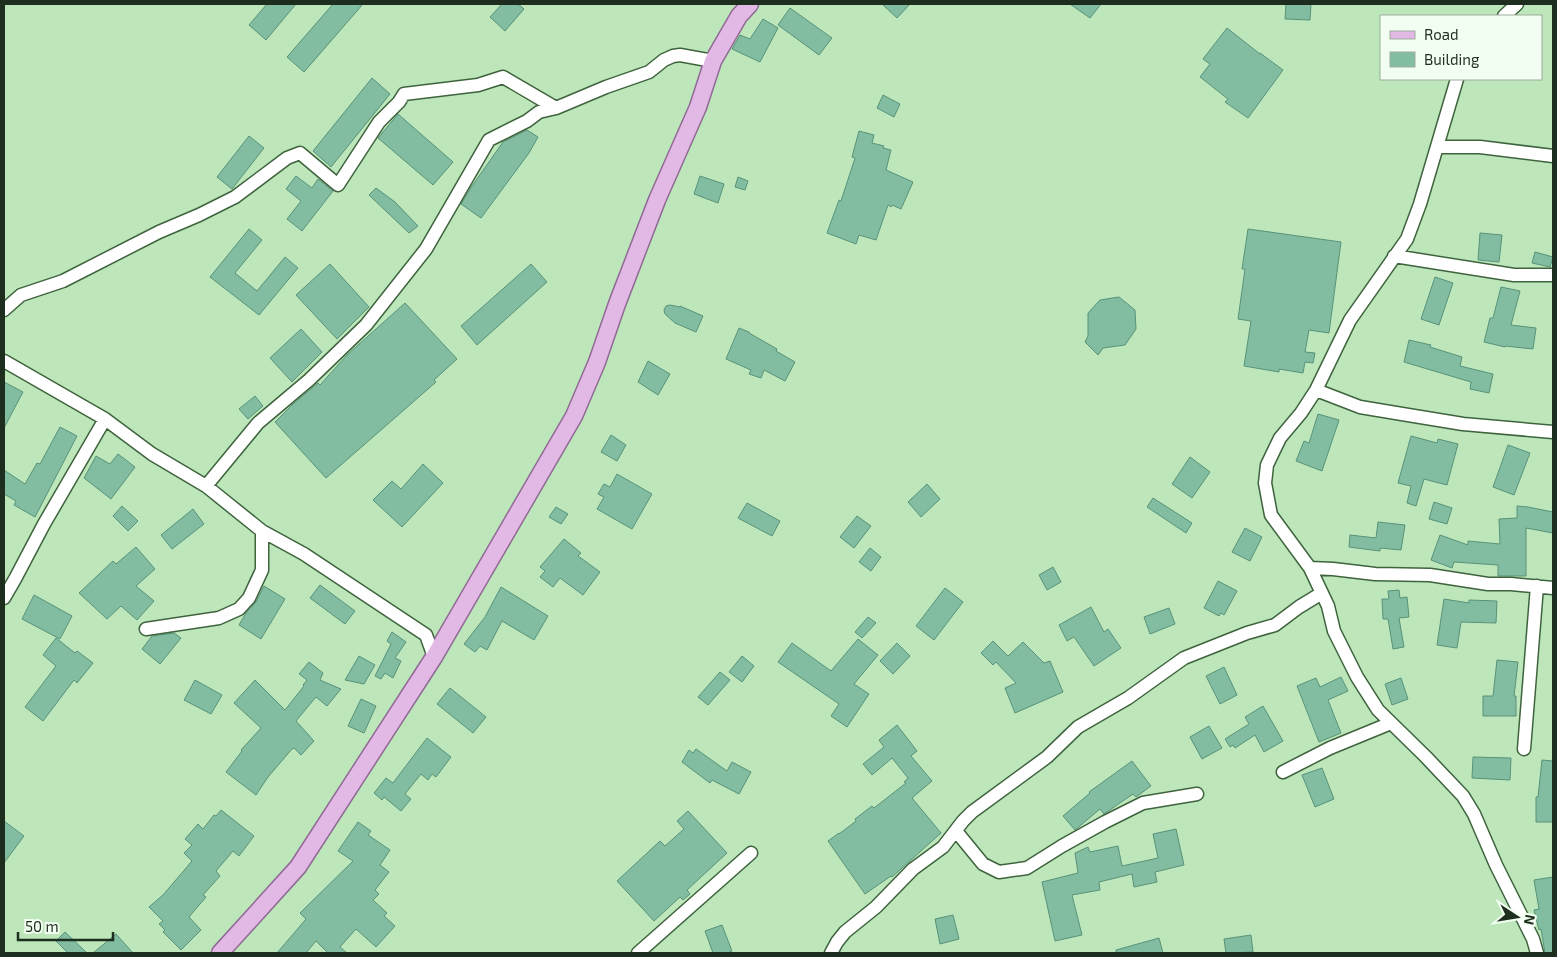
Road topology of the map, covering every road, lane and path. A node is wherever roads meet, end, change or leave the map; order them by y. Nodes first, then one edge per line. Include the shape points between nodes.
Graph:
1 (750, 4) edge
2 (1517, 4) edge
3 (1505, 15) edge
4 (713, 61) junction
5 (1457, 80) edge
6 (556, 108) junction
7 (1437, 147) junction
8 (1553, 156) edge
9 (1394, 256) junction
10 (1553, 275) edge
11 (4, 310) edge
12 (4, 361) edge
13 (1316, 390) junction
14 (105, 419) junction
15 (1553, 432) edge
16 (206, 486) junction
17 (262, 530) junction
18 (1310, 568) junction
19 (1537, 586) junction
20 (1553, 588) edge
21 (1322, 593) junction
22 (4, 598) edge
23 (146, 630) dead end
24 (434, 656) junction
25 (1391, 723) junction
26 (1524, 749) dead end
27 (1283, 772) dead end
28 (1197, 794) dead end
29 (956, 830) junction
30 (751, 853) dead end
31 (220, 953) edge
32 (638, 953) edge
33 (831, 953) edge
34 (1537, 953) edge

1 - 4 main road via 739,16
2 - 3 street
4 - 6 street via 673,56 649,72
4 - 24 main road via 698,107 657,200 574,416
5 - 7 street
6 - 11 street via 503,77 478,84 404,94 379,122 338,185 300,153 287,158 235,197 63,281 22,295
6 - 16 street via 539,112 489,140 426,250 366,325 258,423
7 - 8 street via 1480,147
7 - 9 street via 1407,239
9 - 10 street via 1514,275
9 - 13 street via 1350,320
12 - 14 street
13 - 15 street via 1360,407 1463,424
13 - 18 street via 1280,438 1267,465 1265,483 1271,515
14 - 16 street via 152,454
14 - 22 street
16 - 17 street
17 - 23 street via 262,570 249,598 238,609 218,618
17 - 24 street via 312,559 426,635
18 - 19 street via 1430,575 1488,584
18 - 21 street
19 - 20 street
19 - 26 street
21 - 25 street via 1344,652 1378,710
21 - 29 street via 1275,625 1184,658 1128,698 1078,727 1047,757 972,812
24 - 31 main road via 298,867
25 - 27 street
25 - 34 street via 1463,796
28 - 29 street via 1143,803 1027,868 999,872 983,864
29 - 33 street via 943,847 913,869 876,907 845,932
30 - 32 street

